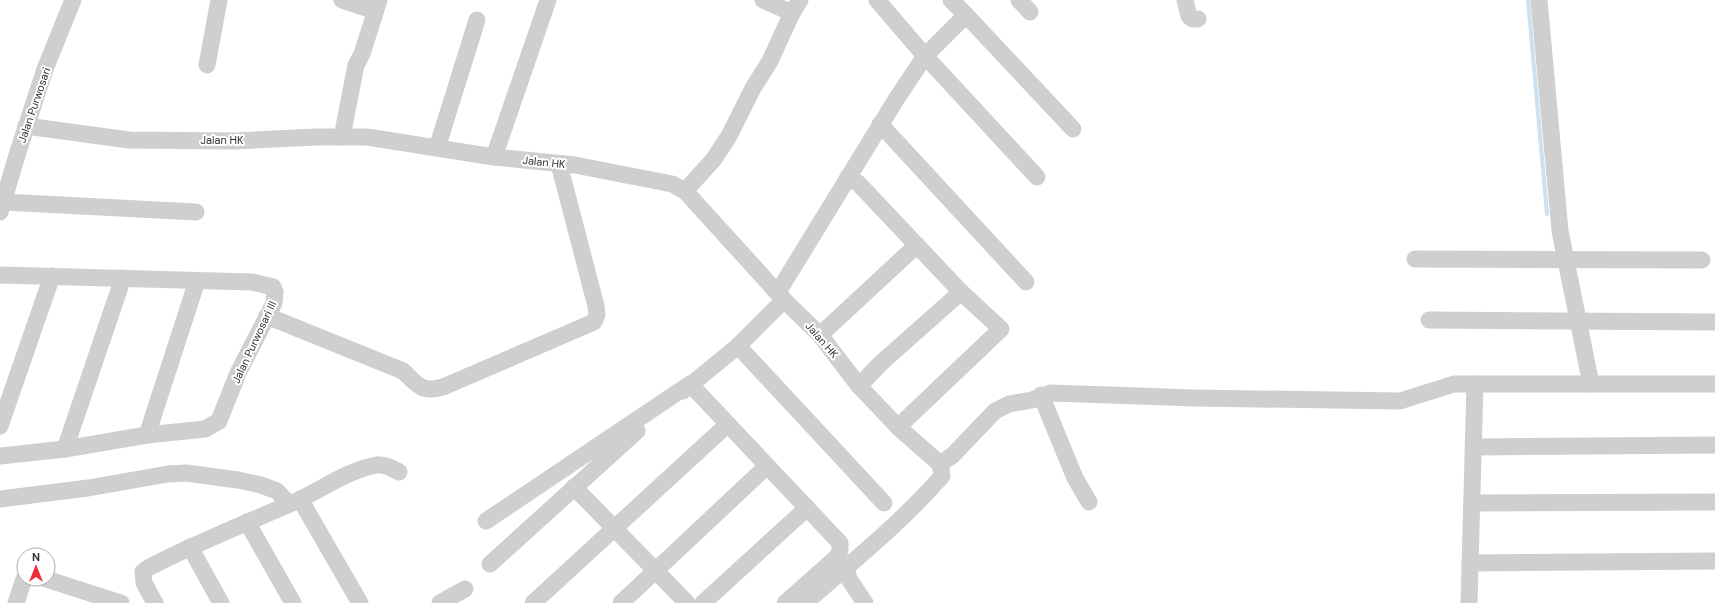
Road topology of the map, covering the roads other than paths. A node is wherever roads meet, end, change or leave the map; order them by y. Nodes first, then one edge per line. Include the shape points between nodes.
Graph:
1 (73, 0) edge
2 (219, 0) edge
3 (342, 0) edge
4 (548, 0) edge
5 (763, 0) edge
6 (877, 0) edge
7 (951, 0) edge
8 (1185, 0) edge
9 (1539, 0) edge
10 (377, 5) edge
11 (796, 6) edge
12 (966, 15) junction
13 (1198, 19) dead end
14 (477, 20) dead end
15 (925, 56) junction
16 (207, 65) dead end
17 (880, 124) junction
18 (26, 126) junction
19 (1074, 129) dead end
20 (342, 137) junction
21 (437, 148) junction
22 (494, 157) junction
23 (559, 164) junction
24 (848, 177) junction
25 (1037, 177) dead end
26 (685, 191) junction
27 (2, 207) edge
28 (196, 212) dead end
29 (917, 244) junction
30 (1415, 259) dead end
31 (1566, 259) junction
32 (1702, 260) dead end
33 (0, 275) edge
34 (52, 276) junction
35 (123, 278) junction
36 (197, 281) junction
37 (1026, 282) dead end
38 (961, 292) junction
39 (781, 296) junction
40 (267, 316) junction
41 (1429, 320) dead end
42 (1578, 321) junction
43 (1715, 322) edge
44 (820, 335) junction
45 (738, 346) junction
46 (690, 384) junction
47 (1475, 384) junction
48 (1591, 384) junction
49 (1715, 384) edge
50 (859, 386) junction
51 (1041, 395) junction
52 (728, 424) junction
53 (0, 426) edge
54 (898, 427) junction
55 (147, 435) junction
56 (1715, 445) edge
57 (1474, 447) junction
58 (65, 449) junction
59 (0, 456) edge
60 (940, 464) junction
61 (767, 466) junction
62 (399, 472) dead end
63 (574, 487) junction
64 (0, 499) edge
65 (294, 501) junction
66 (1090, 502) dead end
67 (1715, 502) edge
68 (884, 503) dead end
69 (1472, 503) junction
70 (807, 508) junction
71 (486, 521) dead end
72 (246, 522) junction
73 (615, 528) junction
74 (190, 546) junction
75 (1715, 561) edge
76 (1470, 563) junction
77 (490, 564) dead end
78 (846, 567) junction
79 (656, 570) junction
80 (56, 582) edge
81 (21, 587) edge
82 (465, 589) dead end
83 (16, 603) edge
84 (121, 603) edge
85 (155, 603) edge
86 (221, 603) edge
87 (293, 603) edge
88 (360, 603) edge
89 (440, 603) edge
90 (533, 603) edge
91 (621, 603) edge
92 (687, 603) edge
93 (703, 603) edge
94 (786, 603) edge
95 (805, 603) edge
96 (865, 603) edge
97 (1469, 603) edge

1 - 18 street, Jalan Purwosari via 45,69
2 - 16 street
3 - 10 street
4 - 22 street
5 - 11 street
6 - 15 street
7 - 12 street
8 - 13 street via 1189,16
9 - 31 street via 1560,231
10 - 20 street via 362,54 356,65
11 - 26 street via 782,39 729,136 714,159
12 - 15 street
12 - 19 street
14 - 21 street
15 - 17 street
15 - 25 street
17 - 24 street
17 - 37 street
18 - 20 street, Jalan HK via 129,140 235,141
18 - 27 street, Jalan Purwosari
20 - 21 street, Jalan HK via 367,137
21 - 22 street, Jalan HK
22 - 23 street, Jalan HK
23 - 26 street, Jalan HK via 672,184
23 - 40 street via 596,306 597,316 594,322 443,387 428,391 403,372
24 - 29 street via 858,183
24 - 39 street
26 - 39 street, Jalan HK
27 - 28 street
29 - 38 street
29 - 44 street
30 - 31 street
31 - 32 street
31 - 42 street
33 - 34 street, Jalan Purwosari III
34 - 35 street, Jalan Purwosari III
34 - 53 street
35 - 36 street, Jalan Purwosari III
35 - 58 street
36 - 40 street, Jalan Purwosari III via 252,282 273,287 276,292 274,303
36 - 55 street
38 - 50 street via 881,363
38 - 54 street via 1001,329
39 - 44 street, Jalan HK
39 - 45 street
40 - 55 street, Jalan Purwosari III via 238,373 219,421 205,429
41 - 42 street
42 - 43 street
42 - 48 street
44 - 50 street, Jalan HK
45 - 46 street
45 - 68 street
46 - 52 street
46 - 63 street
46 - 71 street
47 - 48 street
47 - 51 street via 1454,384 1400,401 1051,393
47 - 57 street
48 - 49 street
50 - 54 street, Jalan HK
51 - 60 street via 1032,400 1009,404 995,411 953,455
51 - 66 street via 1075,478
52 - 61 street
52 - 73 street
54 - 60 street, Jalan HK
55 - 58 street, Jalan Purwosari III
56 - 57 street
57 - 69 street
58 - 59 street, Jalan Purwosari III
60 - 78 street via 942,476 926,494
61 - 70 street
61 - 79 street
62 - 65 street via 387,466 365,468
63 - 73 street
63 - 77 street
64 - 65 street via 186,473 261,485
65 - 72 street
65 - 88 street
67 - 69 street
69 - 76 street
70 - 93 street
70 - 94 street via 840,543 840,550 838,556
72 - 74 street
72 - 87 street
73 - 79 street
73 - 90 street
74 - 85 street via 143,572 144,583
74 - 86 street
75 - 76 street
76 - 97 street
78 - 95 street
78 - 96 street via 849,579
79 - 91 street
79 - 92 street
80 - 84 street
81 - 83 street
82 - 89 street

